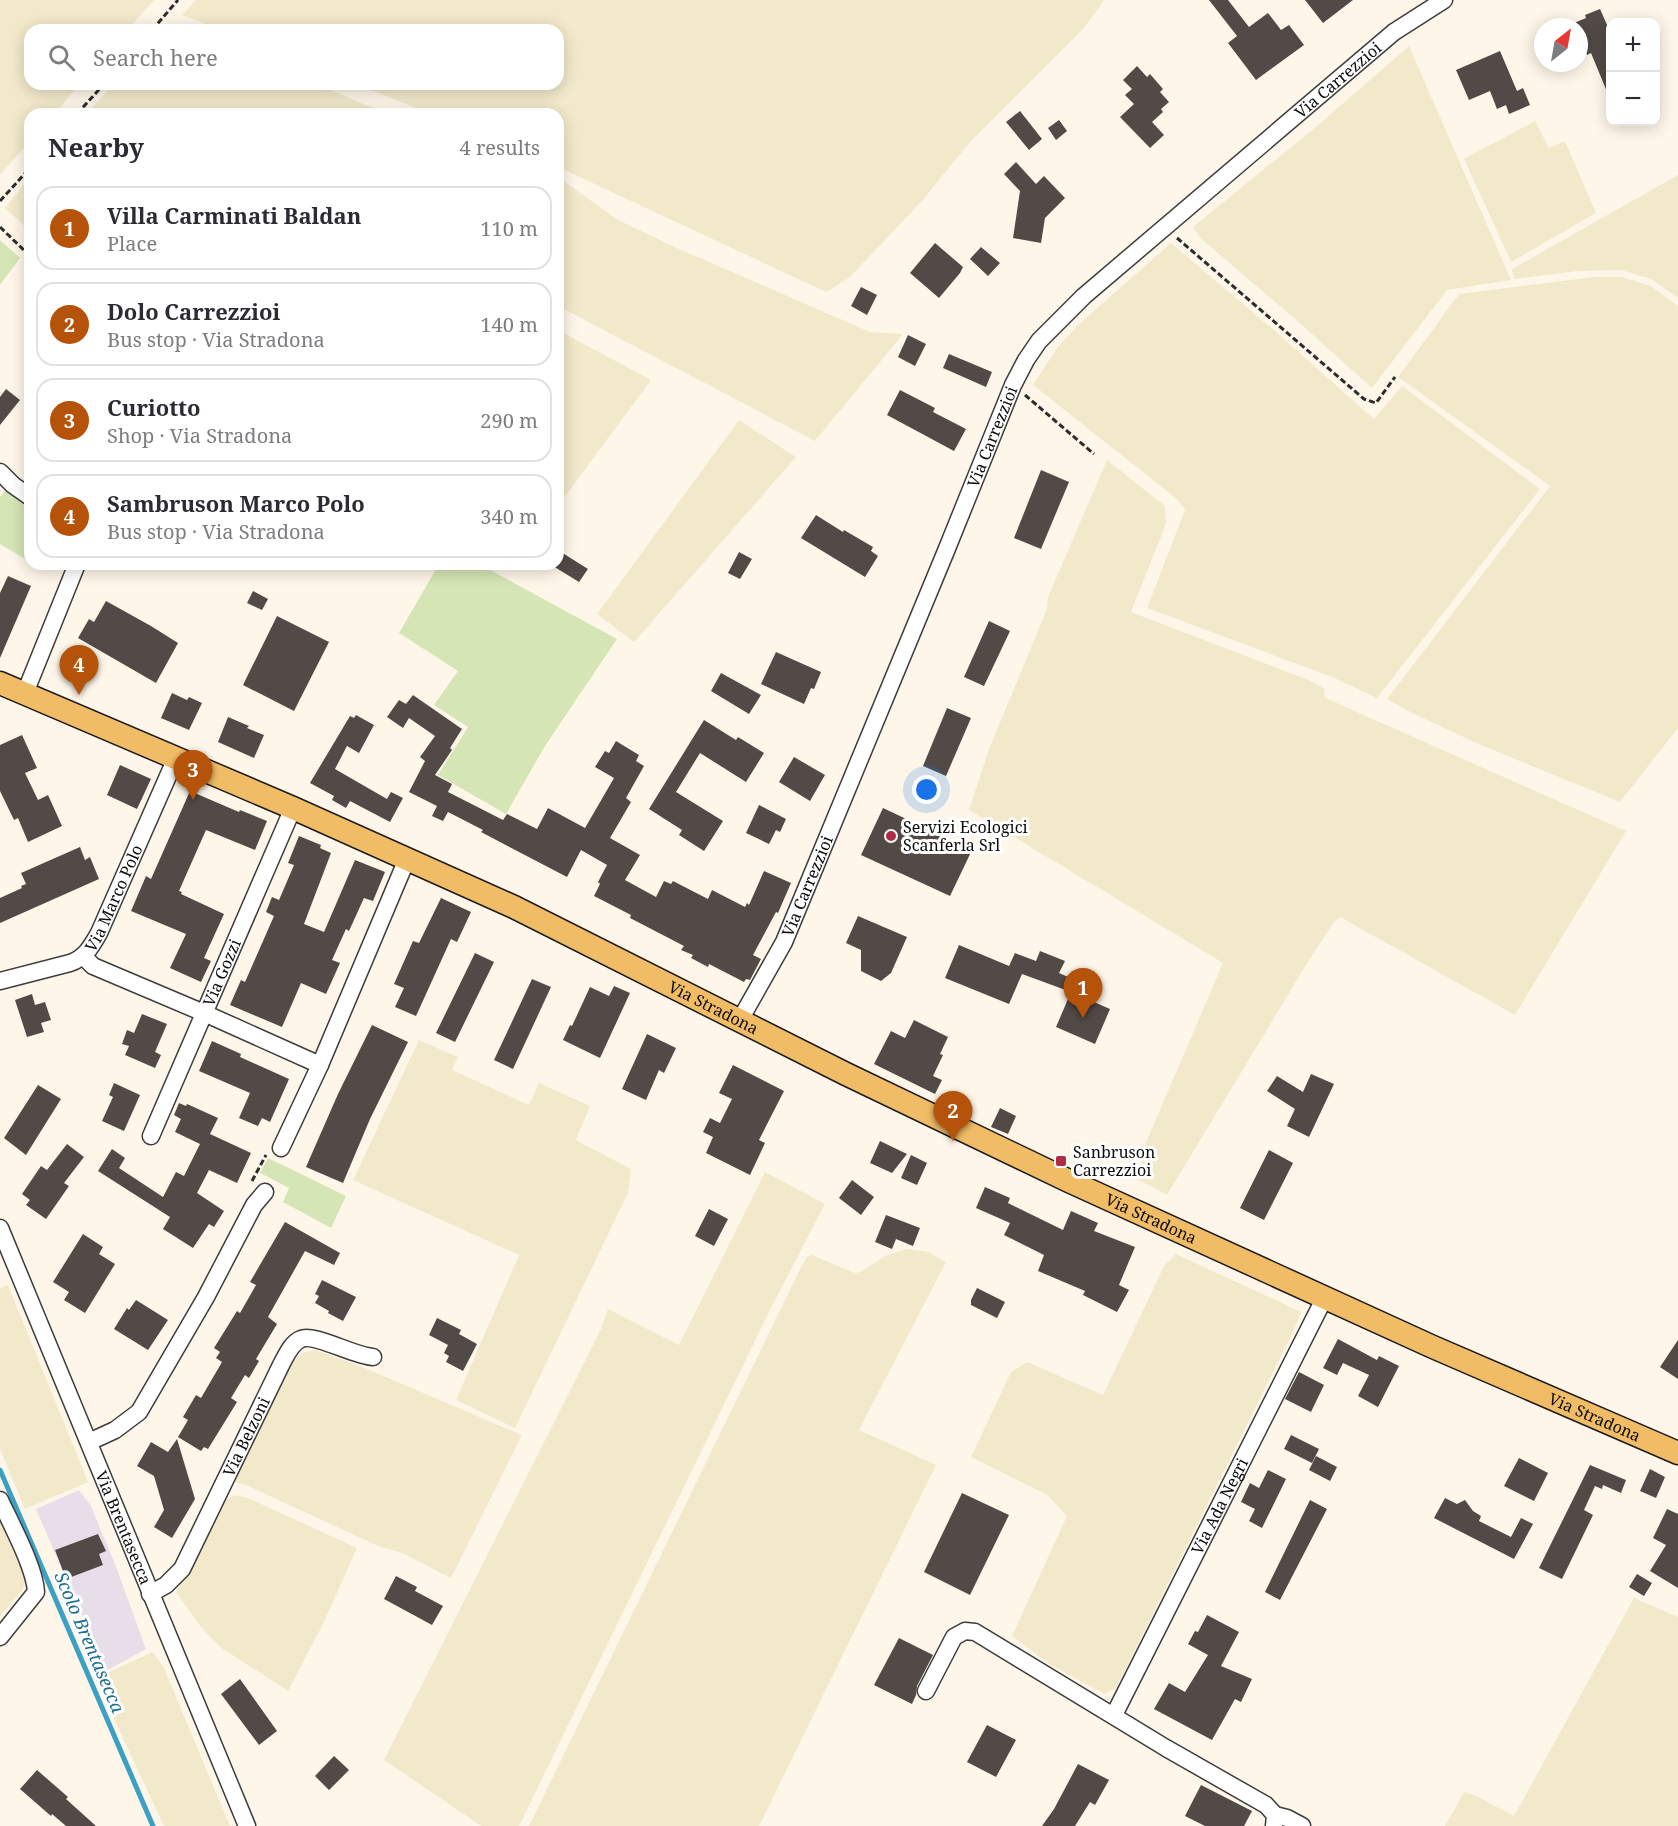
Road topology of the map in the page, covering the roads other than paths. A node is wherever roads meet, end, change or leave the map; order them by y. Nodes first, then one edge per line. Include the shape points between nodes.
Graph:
1 (1444, 0) edge
2 (0, 471) edge
3 (24, 492) edge
4 (75, 570) edge
5 (0, 683) edge
6 (25, 693) junction
7 (176, 758) junction
8 (293, 808) junction
9 (407, 859) junction
10 (83, 956) junction
11 (0, 981) edge
12 (204, 1013) junction
13 (740, 1020) junction
14 (320, 1065) junction
15 (151, 1136) dead end
16 (281, 1148) dead end
17 (266, 1192) dead end
18 (0, 1228) edge
19 (1325, 1297) junction
20 (373, 1357) dead end
21 (89, 1442) junction
22 (1678, 1454) edge
23 (0, 1500) edge
24 (150, 1594) junction
25 (0, 1638) edge
26 (926, 1691) dead end
27 (1114, 1715) junction
28 (1275, 1820) edge
29 (247, 1826) edge
30 (1302, 1826) edge

1 - 13 street, Via Carrezzioi via 1394,32 1084,296 1033,351 1012,386 784,942
2 - 3 street
4 - 6 street
5 - 6 main road, Via Stradona
6 - 7 main road, Via Stradona
7 - 8 main road, Via Stradona
7 - 10 street, Via Marco Polo via 99,933
8 - 9 main road, Via Stradona
8 - 12 street, Via Gozzi
9 - 13 main road, Via Stradona via 514,907
9 - 14 street
10 - 11 street, Via Marco Polo via 59,967
10 - 12 street via 93,966
12 - 14 street
12 - 15 street, Via Gozzi
13 - 19 main road, Via Stradona via 1021,1159
14 - 16 street
17 - 21 street via 254,1205 206,1297 138,1412 115,1430
18 - 21 street, Via Brentasecca
19 - 22 main road, Via Stradona
19 - 27 street, Via Ada Negri
20 - 24 street, Via Belzoni via 310,1337 294,1344 182,1569
21 - 24 street, Via Brentasecca
23 - 25 street via 36,1582 36,1592
24 - 29 street, Via Brentasecca
26 - 27 street via 954,1637 964,1631 975,1632
27 - 28 street via 1266,1805
28 - 30 street via 1287,1818

